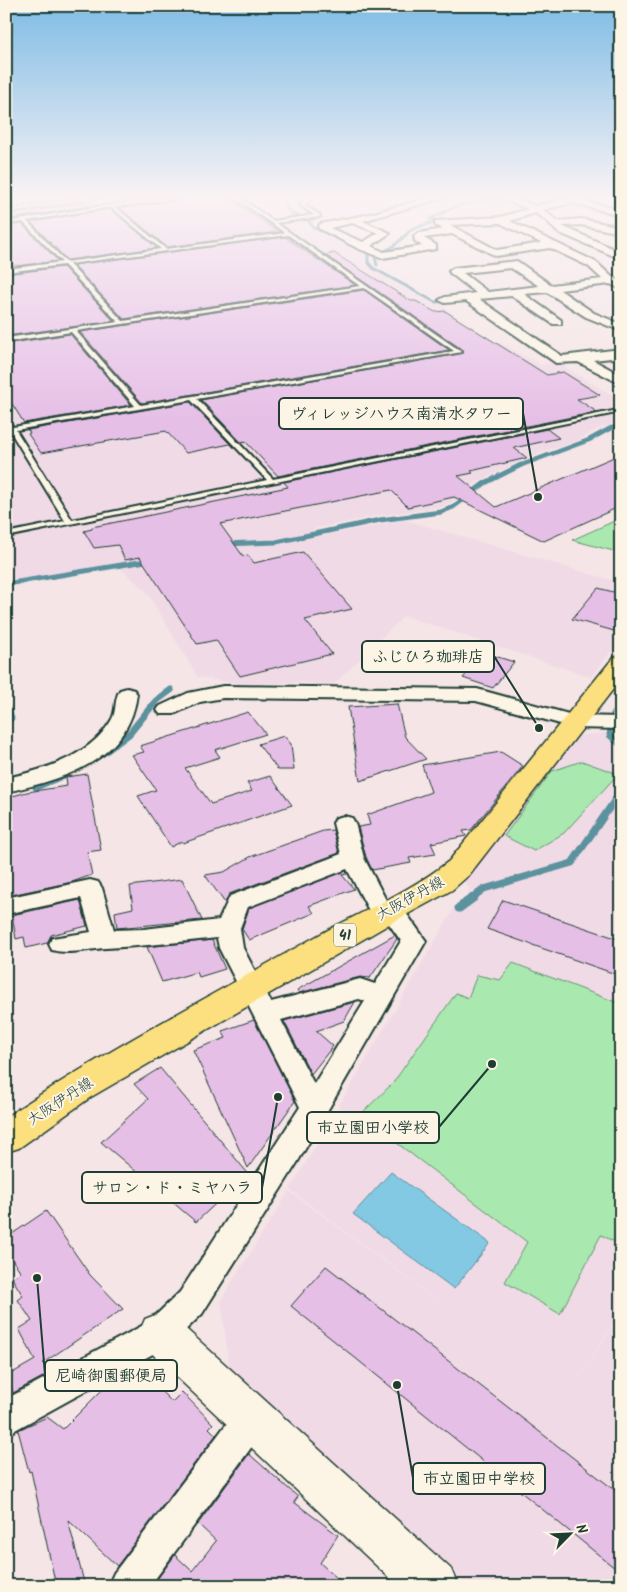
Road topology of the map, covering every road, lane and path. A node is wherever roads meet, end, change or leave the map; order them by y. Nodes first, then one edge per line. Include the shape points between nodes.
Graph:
1 (73, 271) edge
2 (341, 271) edge
3 (454, 271) edge
4 (523, 271) edge
5 (600, 271) edge
6 (611, 282) edge
7 (363, 287) junction
8 (550, 289) junction
9 (516, 294) junction
10 (487, 296) junction
11 (470, 299) junction
12 (445, 300) dead end
13 (578, 307) junction
14 (543, 312) junction
15 (621, 316) edge
16 (601, 319) junction
17 (557, 322) dead end
18 (122, 323) junction
19 (621, 328) edge
20 (72, 330) junction
21 (6, 340) edge
22 (621, 353) edge
23 (581, 358) junction
24 (621, 380) edge
25 (193, 398) junction
26 (139, 407) junction
27 (613, 413) dead end
28 (6, 420) edge
29 (9, 429) edge
30 (272, 482) junction
31 (69, 521) junction
32 (6, 534) edge
33 (621, 662) edge
34 (127, 694) dead end
35 (167, 710) dead end
36 (575, 722) junction
37 (621, 723) edge
38 (6, 785) edge
39 (344, 823) dead end
40 (353, 858) junction
41 (11, 905) dead end
42 (386, 911) junction
43 (228, 928) junction
44 (105, 939) junction
45 (61, 944) dead end
46 (382, 997) junction
47 (257, 1001) junction
48 (316, 1104) junction
49 (6, 1136) edge
50 (160, 1333) junction
51 (6, 1418) edge
52 (252, 1418) junction
53 (127, 1586) edge
54 (434, 1586) edge

1 - 18 lane
2 - 7 lane
3 - 10 street
4 - 8 street
5 - 6 street
6 - 8 street
7 - 18 lane
7 - 25 lane via 459,352
8 - 9 street
8 - 13 street
9 - 10 street
9 - 14 street
10 - 11 street
11 - 12 street
11 - 23 street via 560,360
13 - 14 street
13 - 16 street
14 - 17 street
15 - 16 street
16 - 19 street
18 - 20 lane
20 - 21 lane
20 - 26 lane
22 - 23 street
23 - 24 street
25 - 26 lane
25 - 30 lane
26 - 29 lane
27 - 30 lane
28 - 29 lane
29 - 31 lane
30 - 31 lane
31 - 32 lane
33 - 36 main road, 大阪伊丹線 / 41
34 - 38 street via 124,715 111,736 95,750 47,776
35 - 36 street via 195,697 223,692 448,694 477,695
36 - 37 street
36 - 42 main road, 大阪伊丹線 / 41 via 459,868 441,883
39 - 40 street
40 - 42 street
40 - 43 street via 238,902
41 - 44 street via 90,888
42 - 46 street via 414,941
42 - 47 main road, 大阪伊丹線 / 41
43 - 44 street
43 - 47 street via 231,948
44 - 45 street
46 - 47 street via 360,989
46 - 48 street
47 - 48 street via 307,1097
47 - 49 main road, 大阪伊丹線 / 41 via 79,1087
48 - 50 street via 191,1303
50 - 51 street
50 - 52 street
52 - 53 street
52 - 54 street

